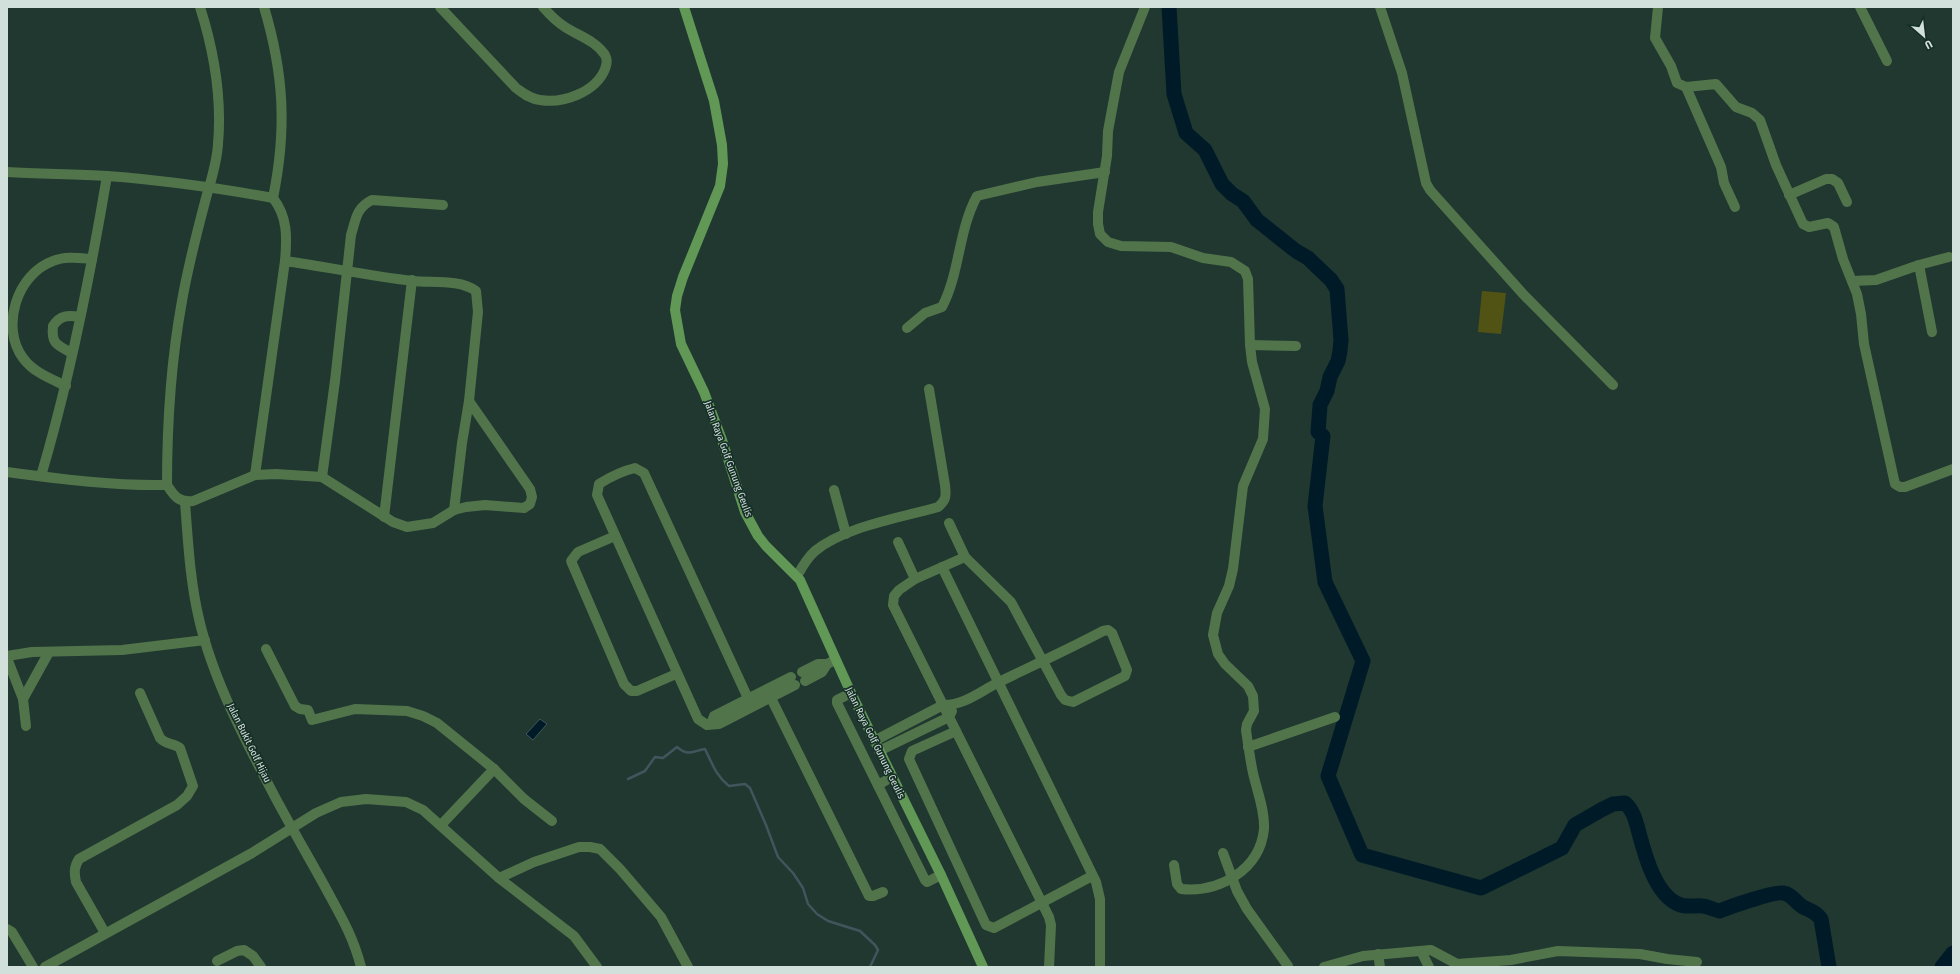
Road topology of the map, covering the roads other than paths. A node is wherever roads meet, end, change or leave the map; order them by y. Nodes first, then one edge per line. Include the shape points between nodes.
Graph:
1 (200, 7) edge
2 (264, 7) edge
3 (440, 7) edge
4 (543, 7) edge
5 (684, 7) edge
6 (1145, 7) edge
7 (1380, 7) edge
8 (1658, 7) edge
9 (1860, 7) edge
10 (1887, 61) dead end
11 (1686, 87) junction
12 (7, 172) edge
13 (1104, 172) junction
14 (107, 176) junction
15 (209, 186) junction
16 (1789, 195) junction
17 (273, 198) junction
18 (1847, 202) dead end
19 (443, 205) dead end
20 (1736, 206) dead end
21 (1949, 257) dead end
22 (92, 259) junction
23 (285, 261) junction
24 (1919, 265) junction
25 (348, 270) junction
26 (412, 280) junction
27 (1852, 281) junction
28 (80, 317) junction
29 (907, 328) dead end
30 (1932, 332) dead end
31 (1250, 345) junction
32 (1296, 346) dead end
33 (72, 353) junction
34 (1613, 385) dead end
35 (66, 386) junction
36 (929, 389) dead end
37 (469, 401) junction
38 (1953, 469) edge
39 (7, 472) edge
40 (255, 475) junction
41 (41, 476) junction
42 (322, 477) junction
43 (167, 485) junction
44 (834, 490) dead end
45 (185, 502) junction
46 (454, 510) junction
47 (384, 517) junction
48 (949, 523) dead end
49 (846, 534) junction
50 (615, 536) junction
51 (898, 542) dead end
52 (965, 557) junction
53 (942, 567) junction
54 (797, 576) junction
55 (915, 579) junction
56 (205, 640) junction
57 (266, 649) dead end
58 (49, 652) junction
59 (7, 657) edge
60 (831, 662) junction
61 (1043, 662) junction
62 (676, 674) junction
63 (803, 677) dead end
64 (793, 681) dead end
65 (997, 683) junction
66 (140, 693) dead end
67 (851, 693) junction
68 (769, 694) junction
69 (23, 699) junction
70 (750, 703) junction
71 (943, 706) junction
72 (954, 706) junction
73 (949, 717) junction
74 (1335, 717) dead end
75 (26, 726) dead end
76 (956, 730) junction
77 (874, 741) junction
78 (1248, 747) junction
79 (879, 751) junction
80 (494, 769) junction
81 (892, 777) junction
82 (878, 785) junction
83 (898, 790) junction
84 (883, 798) junction
85 (552, 820) dead end
86 (441, 825) junction
87 (292, 828) junction
88 (1223, 853) dead end
89 (1174, 865) dead end
90 (941, 875) junction
91 (1092, 876) junction
92 (500, 878) junction
93 (1233, 878) junction
94 (883, 892) dead end
95 (1043, 902) junction
96 (7, 929) edge
97 (105, 933) junction
98 (1420, 951) junction
99 (1378, 954) junction
100 (1697, 962) dead end
101 (215, 965) edge
102 (33, 967) edge
103 (45, 967) edge
104 (261, 967) edge
105 (361, 967) edge
106 (597, 967) edge
107 (688, 967) edge
108 (983, 967) edge
109 (1049, 967) edge
110 (1100, 967) edge
111 (1286, 967) edge
112 (1324, 967) edge
113 (1380, 967) edge
114 (1429, 967) edge

1 - 15 street via 214,61 217,87 218,145
2 - 17 street via 276,52 281,100 279,162
3 - 4 street via 516,88 527,96 540,100 554,100 581,93 595,84 604,72 606,56 597,45 565,27
5 - 54 main road, Jalan Raya Golf Gunung Geulis via 714,101 723,164 720,186 681,283 675,310 676,325 681,344 704,392 722,440 745,512 758,536
6 - 13 street via 1119,72 1108,131
7 - 34 street via 1402,73 1426,183 1430,190 1523,294
8 - 11 street via 1656,43 1671,66 1677,83
9 - 10 street
11 - 16 street via 1716,84 1736,107 1760,120
11 - 20 street via 1722,167 1724,183
12 - 14 street
13 - 29 street via 1037,182 977,196 963,230 953,276 942,307 925,313
13 - 31 street via 1098,224 1100,234 1108,242 1121,246 1171,246 1203,258 1231,262 1245,271 1248,279
14 - 15 street
14 - 22 street
15 - 17 street
15 - 43 street via 182,301 168,419
16 - 18 street via 1826,179 1832,179 1838,183
16 - 27 street via 1800,221 1806,226 1828,223 1834,227
17 - 23 street via 281,208 286,228
19 - 25 street via 372,200 361,205 351,236
21 - 24 street
22 - 28 street
22 - 35 street via 67,258 42,266 19,294 13,307 13,335 24,359 34,369
23 - 25 street
23 - 40 street
24 - 27 street via 1876,280
24 - 30 street
25 - 26 street
25 - 42 street
26 - 37 street via 460,284 470,286 476,291 478,312
26 - 47 street
27 - 38 street via 1895,484 1905,487
28 - 33 street
28 - 33 street via 62,317 52,326 52,339 57,345
31 - 32 street
31 - 78 street via 1265,409 1263,439 1243,486 1233,569 1229,586 1217,613 1213,634 1218,654 1248,686 1253,696 1254,711 1247,724
33 - 35 street
35 - 41 street
36 - 49 street via 946,498 938,507
37 - 46 street
37 - 46 street via 509,457 530,489 532,497 530,504 524,508 485,505
39 - 41 street
40 - 42 street
40 - 45 street
41 - 43 street via 78,481
42 - 47 street
43 - 45 street via 174,497
44 - 49 street
45 - 56 street, Jalan Bukit Golf Hijau via 191,566 199,620
46 - 47 street via 433,523 422,526 407,527
48 - 52 street
49 - 54 street via 814,552
50 - 62 street
50 - 62 street via 578,552 571,560 624,684 632,691 637,691
50 - 70 street via 597,495 597,489 599,484 624,471 640,469 652,489
51 - 55 street
52 - 53 street
52 - 61 street via 1011,602
53 - 55 street
53 - 65 street
54 - 60 main road, Jalan Raya Golf Gunung Geulis
55 - 71 street via 899,590 894,596 893,605
56 - 58 street via 122,650
56 - 87 street, Jalan Bukit Golf Hijau via 244,736
57 - 80 street via 295,706 308,710 312,720 355,708 416,713 438,723
58 - 59 street via 20,653
58 - 69 street
59 - 69 street
60 - 63 street via 822,672
60 - 67 main road, Jalan Raya Golf Gunung Geulis
61 - 61 street via 1061,695 1068,702 1073,702 1125,676 1127,670 1112,633 1108,630
61 - 65 street
62 - 70 street via 698,720 707,725 719,724
64 - 68 street
65 - 72 street
65 - 91 street
66 - 97 street via 160,738 165,743 180,748 193,786 177,805 80,859 75,865 76,882
67 - 77 main road, Jalan Raya Golf Gunung Geulis
67 - 82 street via 837,700 837,703
68 - 70 street
68 - 94 street via 869,896
69 - 75 street
71 - 72 street
71 - 73 street
71 - 77 street
72 - 73 street
73 - 76 street
73 - 79 street
74 - 78 street
76 - 95 street
76 - 95 street via 912,751 910,759 986,925 994,928
77 - 79 main road, Jalan Raya Golf Gunung Geulis
78 - 93 street via 1264,830 1252,860
79 - 81 main road, Jalan Raya Golf Gunung Geulis
80 - 85 street via 524,799
80 - 86 street
81 - 82 street
81 - 83 main road, Jalan Raya Golf Gunung Geulis
82 - 84 street
83 - 84 street
83 - 90 main road, Jalan Raya Golf Gunung Geulis
84 - 90 street via 925,880 927,882
86 - 87 street via 423,810 406,802 366,798 341,802 316,813
86 - 92 street
87 - 97 street via 252,853
87 - 105 street, Jalan Bukit Golf Hijau via 349,930
88 - 93 street
89 - 93 street via 1177,884 1181,889 1205,888
90 - 108 main road, Jalan Raya Golf Gunung Geulis
91 - 95 street
91 - 110 street via 1100,899
92 - 106 street via 574,936
92 - 107 street via 534,862 579,847 600,849 661,917
93 - 111 street via 1247,909
95 - 109 street via 1051,921
96 - 102 street via 12,932
97 - 103 street
98 - 99 street
98 - 100 street via 1436,952 1457,964 1511,960 1558,950 1640,954
98 - 114 street
99 - 112 street
99 - 113 street
101 - 104 street via 237,951 244,950 253,956

